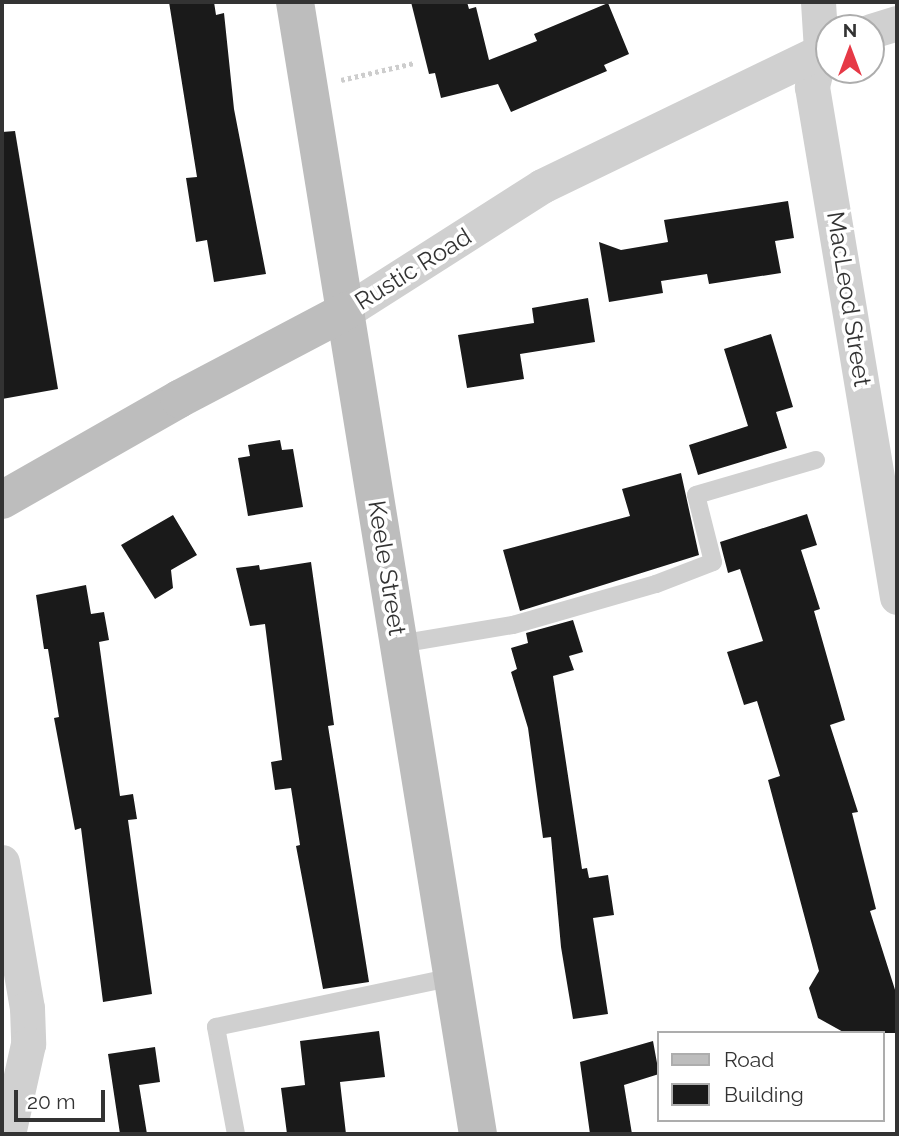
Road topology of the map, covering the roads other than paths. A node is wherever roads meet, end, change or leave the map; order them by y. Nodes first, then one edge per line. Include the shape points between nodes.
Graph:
1 (295, 2) edge
2 (815, 53) edge
3 (815, 78) edge
4 (346, 311) junction
5 (816, 460) dead end
6 (2, 500) edge
7 (897, 597) edge
8 (400, 644) junction
9 (2, 862) edge
10 (453, 977) junction
11 (8, 1134) edge
12 (236, 1134) edge
13 (478, 1134) edge

1 - 4 main road, Keele Street
2 - 4 street, Rustic Road via 542,186
3 - 7 street, MacLeod Street via 812,87
4 - 6 main road, Rustic Road
4 - 8 main road, Keele Street
5 - 8 lane via 696,495 713,562 656,584 513,625
8 - 10 main road, Keele Street
9 - 11 street via 27,1008 28,1044
10 - 12 lane via 216,1027
10 - 13 main road, Keele Street

